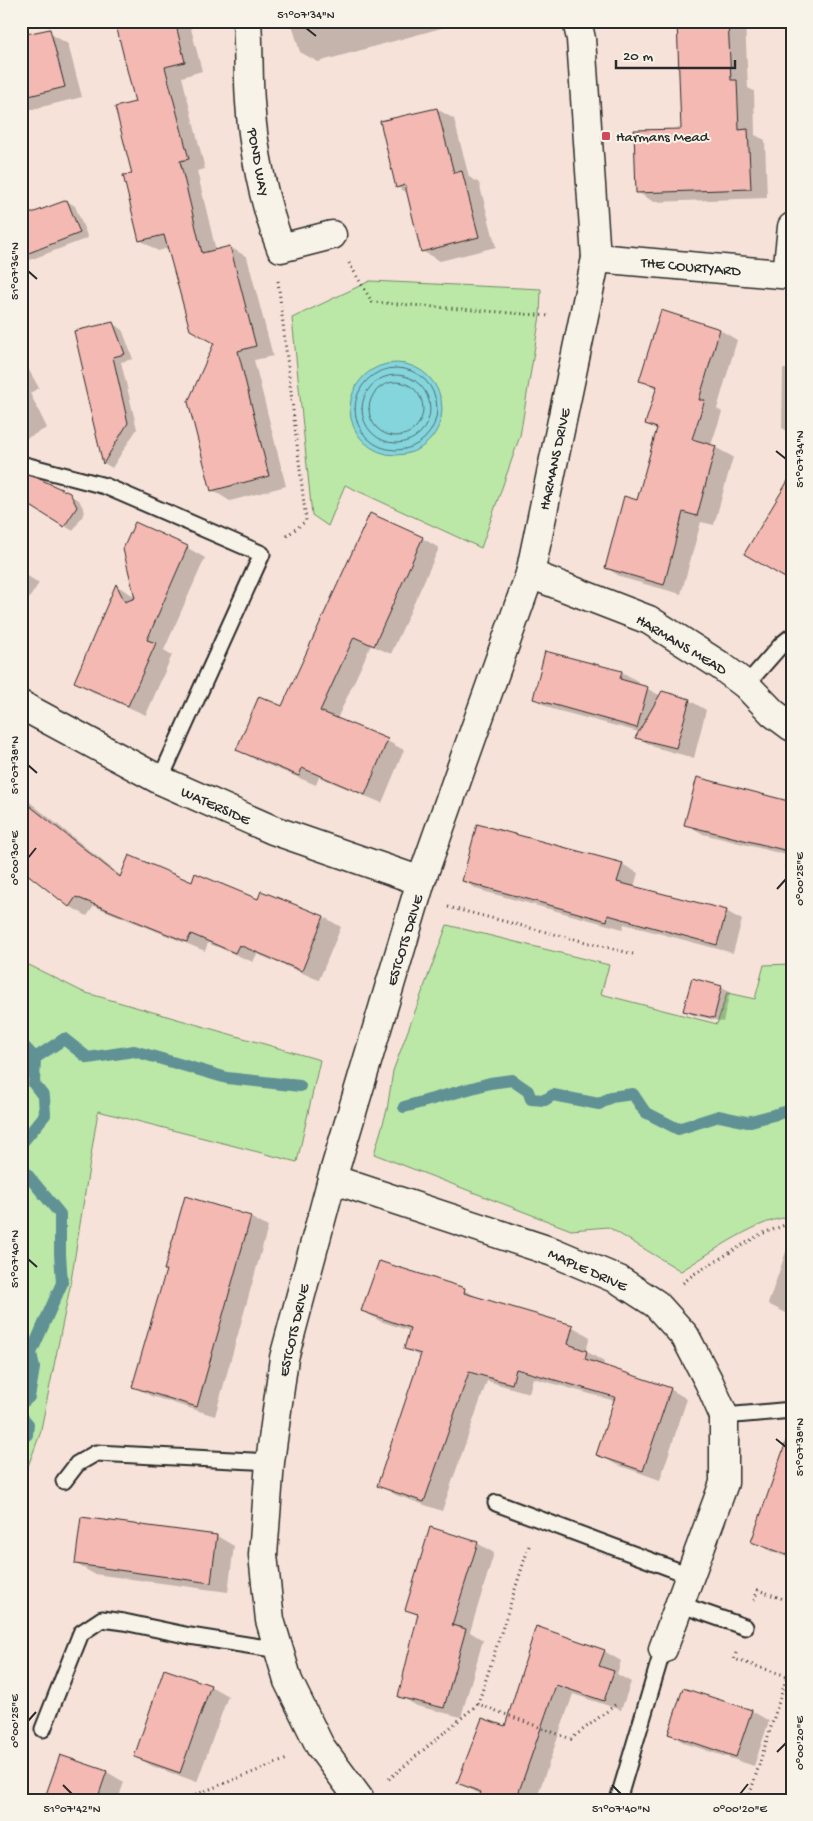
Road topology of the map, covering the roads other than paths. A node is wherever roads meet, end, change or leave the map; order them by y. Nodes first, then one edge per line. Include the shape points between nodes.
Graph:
1 (247, 21) edge
2 (577, 21) edge
3 (792, 227) edge
4 (332, 235) road end
5 (596, 258) junction
6 (789, 274) edge
7 (21, 464) edge
8 (530, 574) junction
9 (792, 636) edge
10 (746, 684) junction
11 (21, 705) edge
12 (792, 727) edge
13 (160, 780) junction
14 (418, 890) junction
15 (332, 1179) junction
16 (792, 1410) edge
17 (724, 1416) junction
18 (270, 1462) junction
19 (64, 1481) dead end
20 (496, 1503) dead end
21 (689, 1575) junction
22 (679, 1604) junction
23 (745, 1627) road end
24 (663, 1649) joint
25 (279, 1650) junction
26 (43, 1729) dead end
27 (360, 1800) edge
28 (618, 1800) edge

1 - 4 street, POND WAY via 250,104 261,180 273,228 281,248
2 - 5 street, HARMANS DRIVE via 581,39
3 - 6 street, THE COURTYARD
5 - 6 street, THE COURTYARD
5 - 8 street, HARMANS DRIVE
7 - 13 lane via 106,486 262,554
8 - 10 street, HARMANS MEAD via 649,620
8 - 14 street, HARMANS DRIVE
9 - 10 lane
10 - 12 street, HARMANS MEAD via 773,713
11 - 13 street, WATERSIDE
13 - 14 street, WATERSIDE
14 - 15 street, ESTCOTS DRIVE
15 - 17 street, MAPLE DRIVE via 553,1252 619,1280 656,1304 685,1336
15 - 18 street, ESTCOTS DRIVE via 284,1358
16 - 17 lane
17 - 21 street, MAPLE DRIVE via 724,1483
18 - 19 lane via 96,1453 76,1464
18 - 25 street, ESTCOTS DRIVE via 263,1555 270,1620
20 - 21 lane
21 - 22 street, MAPLE DRIVE
22 - 23 lane
22 - 24 street, MAPLE DRIVE
24 - 28 lane
25 - 26 lane via 102,1619 81,1633
25 - 27 street, ESTCOTS DRIVE via 288,1681 320,1746

